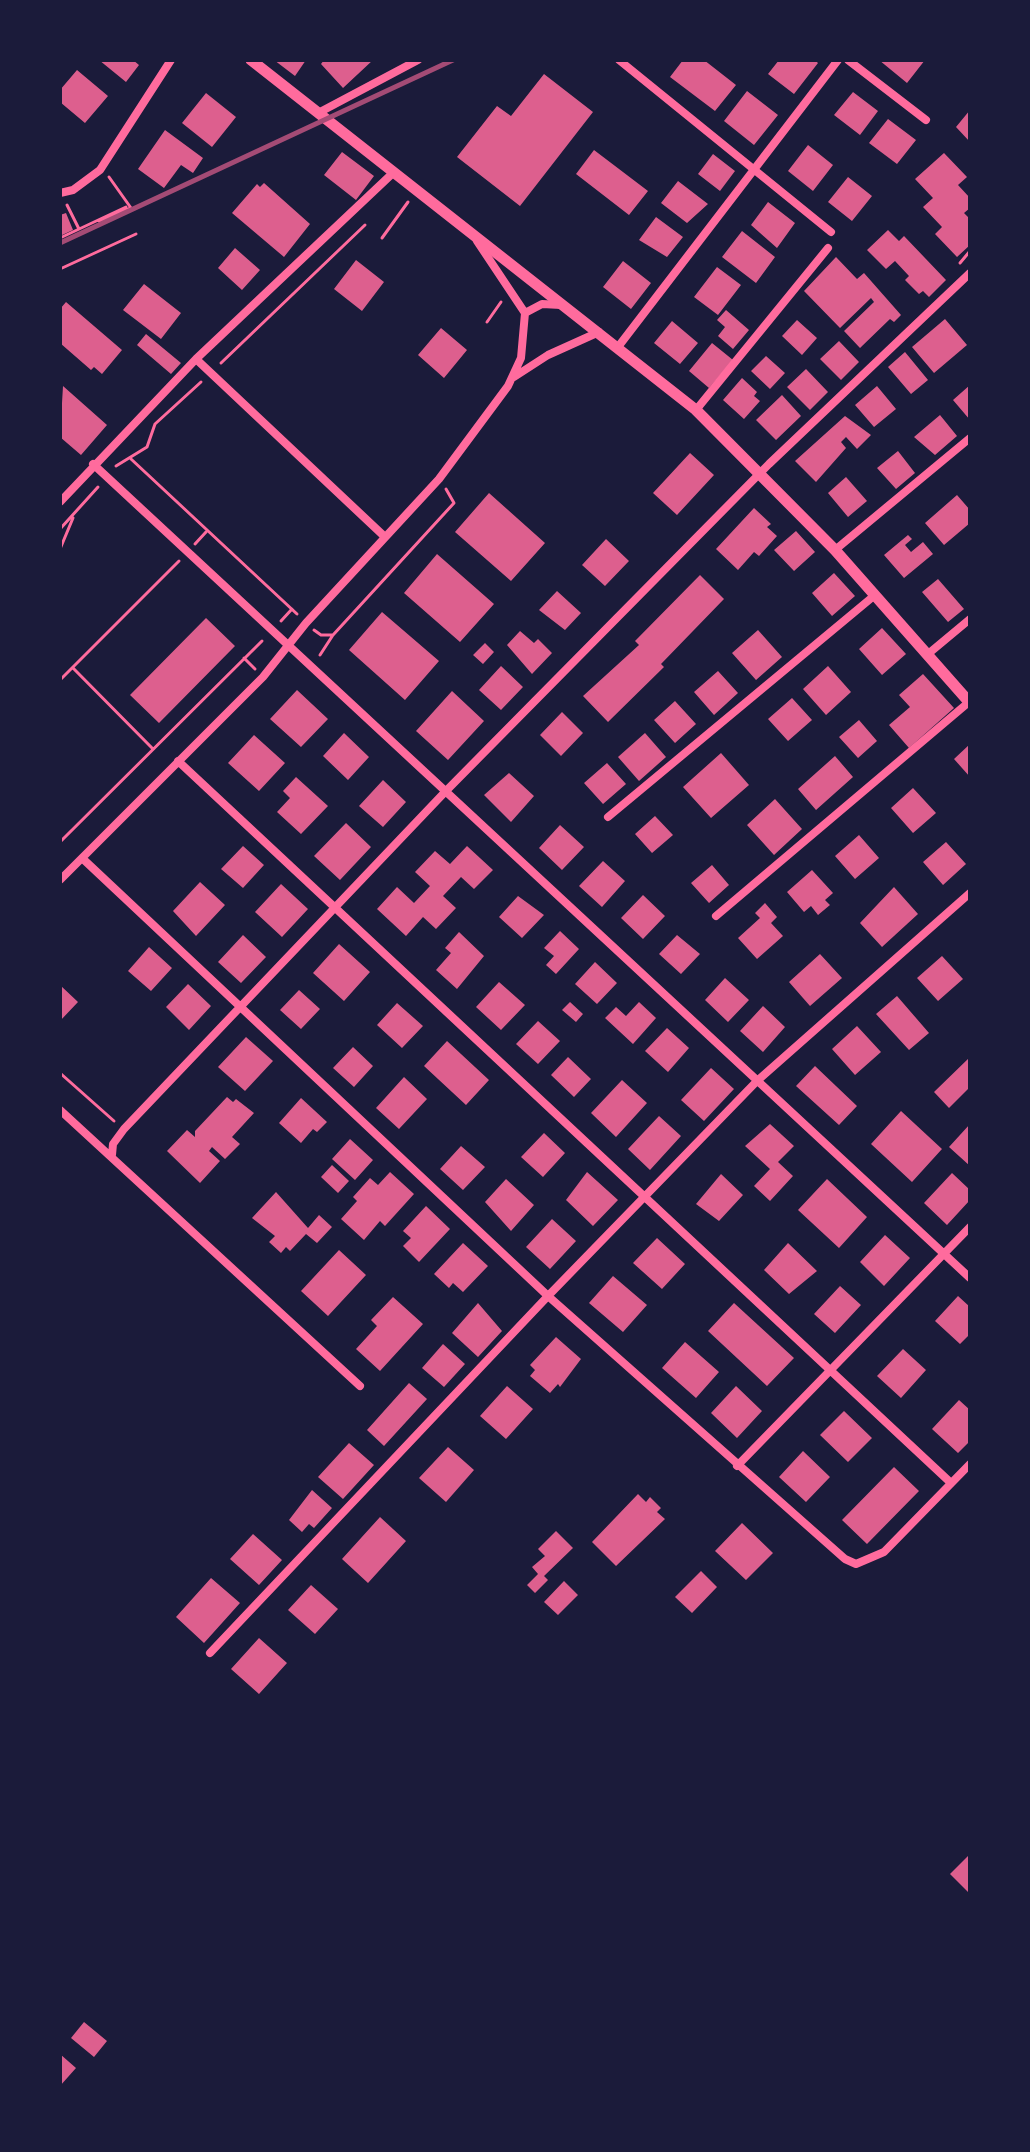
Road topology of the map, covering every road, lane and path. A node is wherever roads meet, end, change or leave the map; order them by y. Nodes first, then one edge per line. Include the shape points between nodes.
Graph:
1 (171, 60) edge
2 (251, 60) edge
3 (418, 60) edge
4 (619, 60) edge
5 (838, 60) edge
6 (848, 60) edge
7 (324, 115) junction
8 (926, 120) dead end
9 (754, 170) junction
10 (394, 172) junction
11 (112, 178) dead end
12 (417, 190) junction
13 (60, 193) edge
14 (126, 207) dead end
15 (60, 208) edge
16 (99, 221) junction
17 (79, 229) junction
18 (470, 232) junction
19 (831, 232) dead end
20 (136, 234) dead end
21 (60, 238) edge
22 (382, 238) dead end
23 (828, 248) dead end
24 (60, 269) edge
25 (970, 273) edge
26 (565, 305) junction
27 (525, 313) junction
28 (599, 332) junction
29 (618, 347) junction
30 (196, 359) junction
31 (513, 378) junction
32 (696, 410) junction
33 (970, 438) edge
34 (131, 459) dead end
35 (93, 464) junction
36 (761, 473) junction
37 (439, 479) junction
38 (60, 502) edge
39 (74, 514) dead end
40 (208, 530) junction
41 (385, 537) junction
42 (60, 549) edge
43 (835, 550) junction
44 (188, 552) junction
45 (875, 595) junction
46 (970, 619) edge
47 (313, 629) dead end
48 (272, 630) junction
49 (333, 635) junction
50 (288, 646) junction
51 (928, 654) junction
52 (319, 657) dead end
53 (73, 668) junction
54 (60, 680) edge
55 (969, 702) edge
56 (153, 749) junction
57 (178, 761) junction
58 (444, 793) junction
59 (608, 817) dead end
60 (61, 840) edge
61 (82, 858) junction
62 (60, 880) edge
63 (970, 893) edge
64 (334, 907) junction
65 (716, 916) dead end
66 (238, 1006) junction
67 (60, 1073) edge
68 (757, 1081) junction
69 (60, 1110) edge
70 (124, 1129) junction
71 (112, 1155) junction
72 (644, 1197) junction
73 (970, 1227) edge
74 (944, 1253) junction
75 (970, 1278) edge
76 (548, 1296) junction
77 (830, 1367) junction
78 (360, 1386) dead end
79 (970, 1464) edge
80 (737, 1466) junction
81 (951, 1483) junction
82 (210, 1653) dead end

1 - 13 street via 100,170
2 - 7 street
3 - 7 street
4 - 9 street
5 - 9 street
6 - 8 street
7 - 10 street
9 - 19 street
9 - 29 street
10 - 12 street
10 - 30 street
11 - 16 path via 131,208
12 - 18 street
12 - 22 path
14 - 16 path
15 - 17 path via 68,204
16 - 17 path
17 - 21 path
18 - 26 street
18 - 27 street
20 - 24 path
23 - 32 street
25 - 36 street
26 - 27 street via 542,304
26 - 28 street
27 - 31 street via 521,358
28 - 29 street
28 - 31 street
29 - 32 street
30 - 35 street
30 - 41 street
31 - 37 street
32 - 36 street
33 - 43 street
34 - 40 path
35 - 38 street
35 - 44 street
36 - 43 street
36 - 58 street
37 - 41 street
37 - 49 path via 454,503
39 - 42 path
40 - 44 path
40 - 48 path via 292,609
41 - 50 street
43 - 45 street
44 - 48 street
44 - 53 path
45 - 51 street
45 - 59 street
46 - 51 street
47 - 49 path
48 - 50 street
48 - 56 path
49 - 52 path
50 - 57 street
50 - 58 street
51 - 55 street
53 - 54 path
53 - 56 path
55 - 65 street
56 - 60 path
57 - 61 street
57 - 64 street
58 - 64 street
58 - 68 street
61 - 62 street
61 - 66 street
63 - 68 street
64 - 66 street
64 - 72 street
66 - 70 street
66 - 76 street
67 - 70 path
68 - 72 street
68 - 74 street
69 - 71 street
70 - 71 street
71 - 78 street
72 - 76 street
72 - 77 street
73 - 74 street
74 - 75 street
74 - 77 street
76 - 80 street
76 - 82 street
77 - 80 street
77 - 81 street
79 - 81 street
80 - 81 street via 856,1564 884,1552

